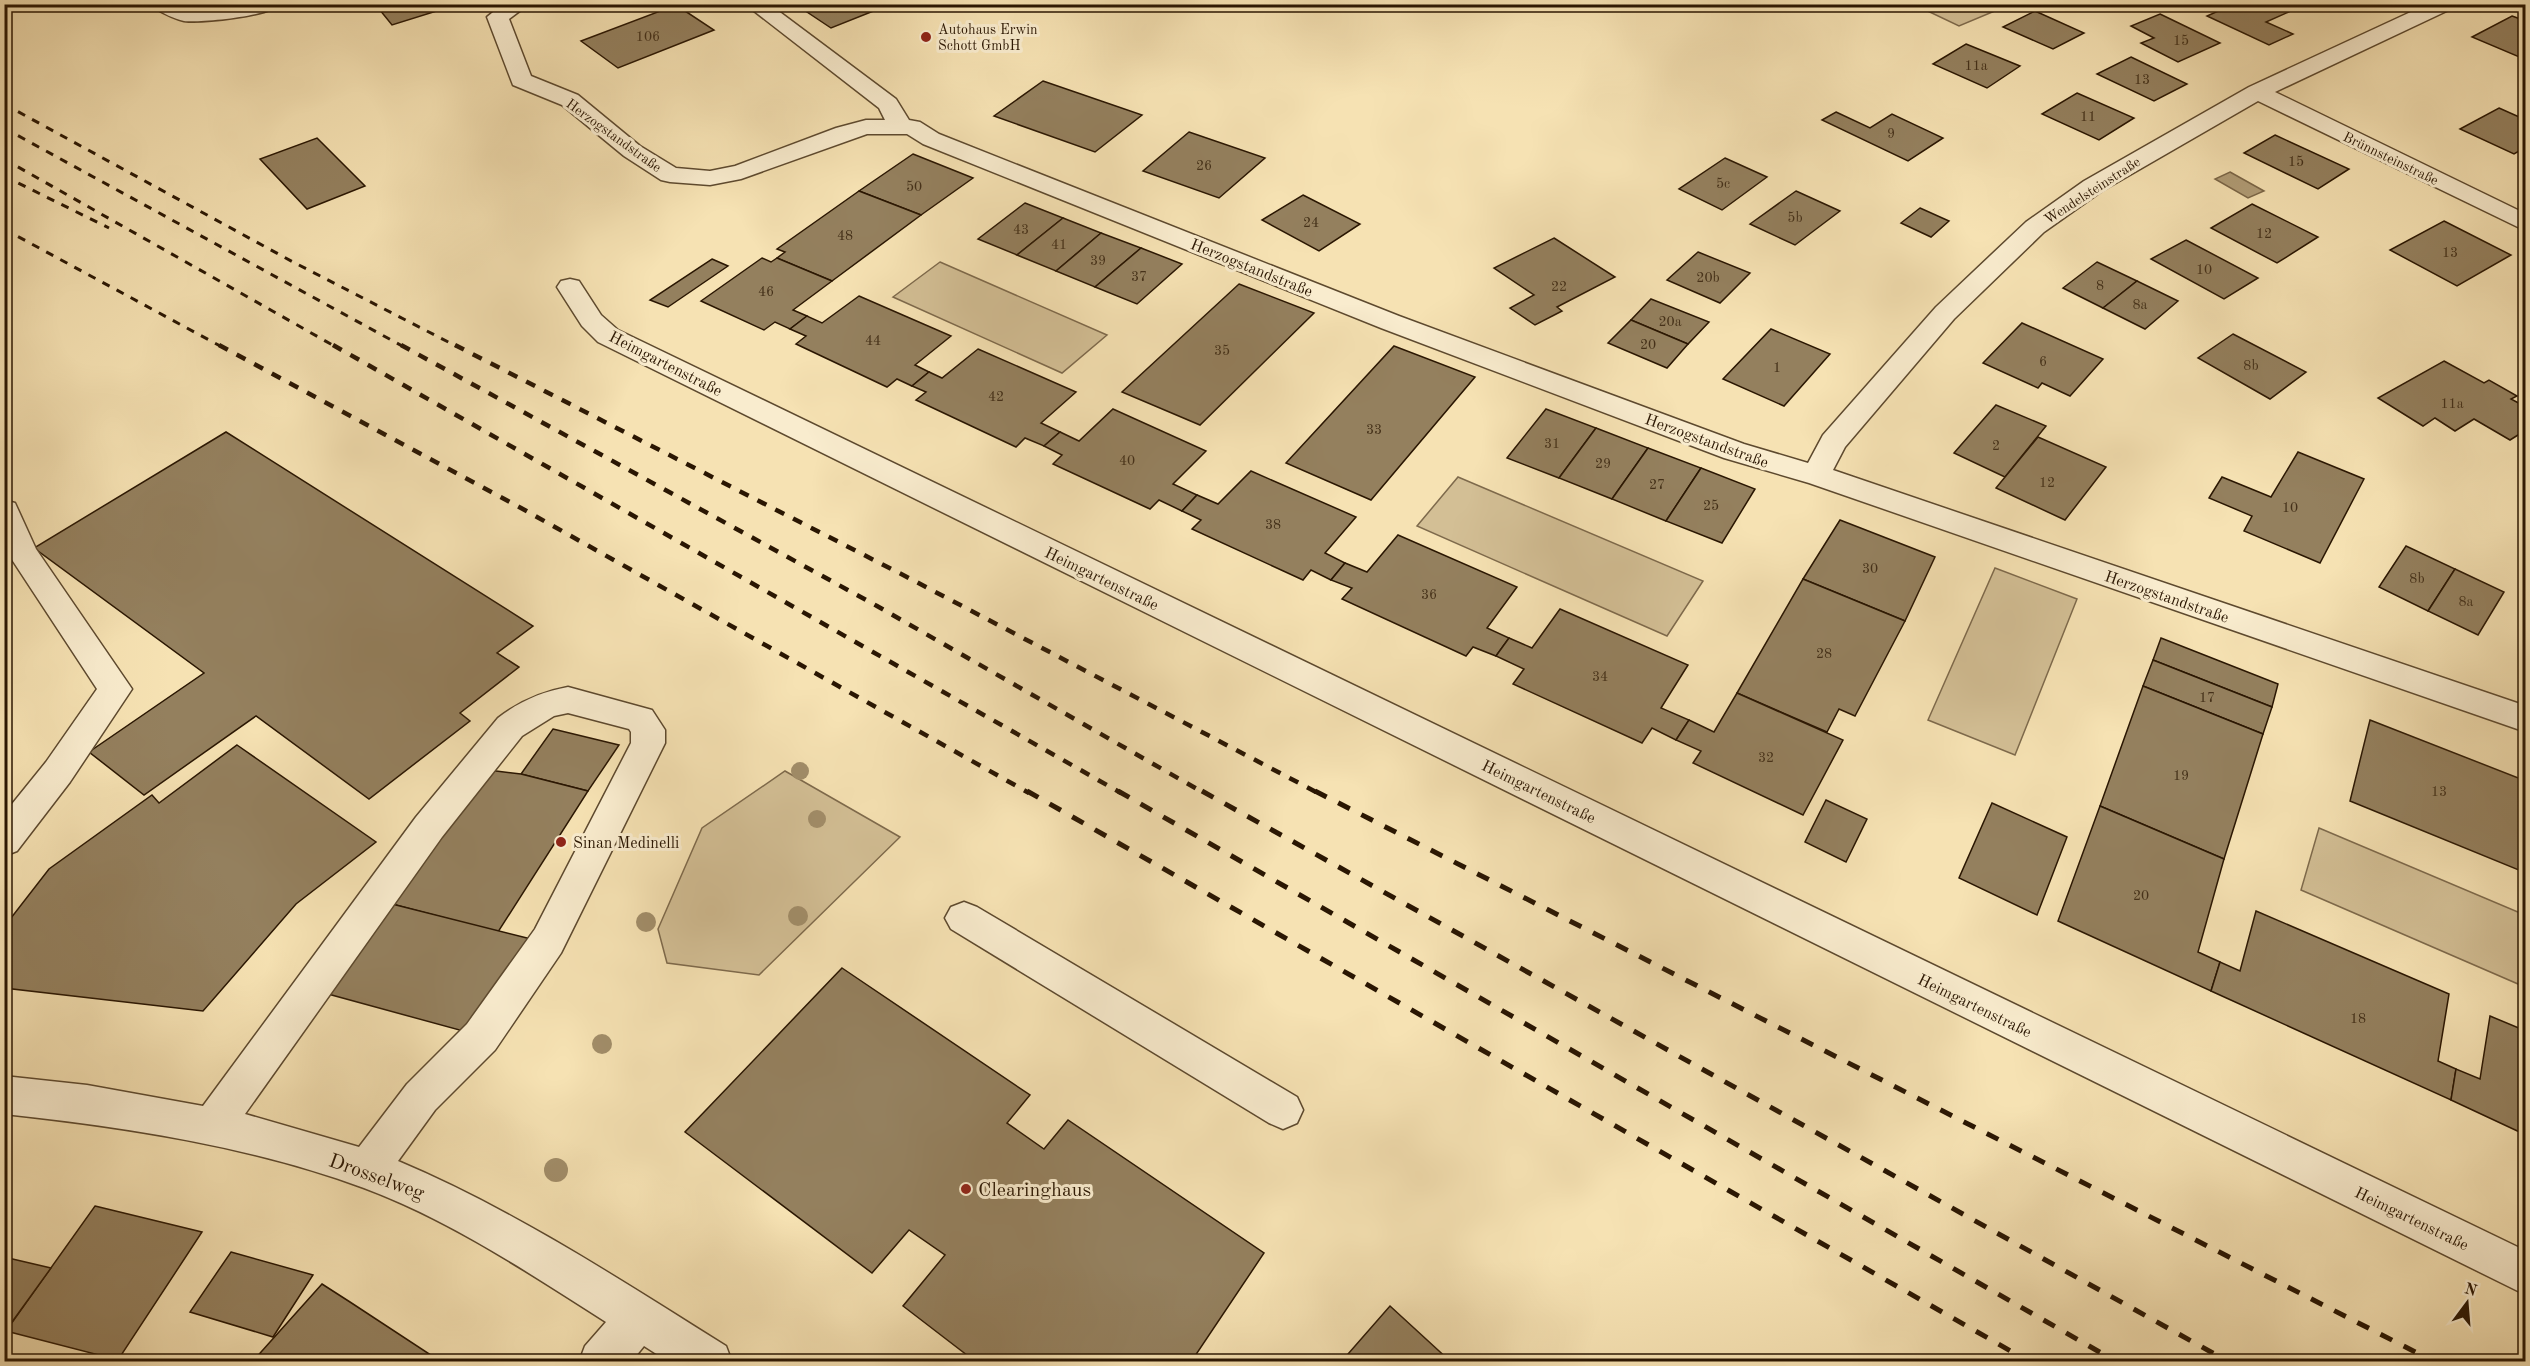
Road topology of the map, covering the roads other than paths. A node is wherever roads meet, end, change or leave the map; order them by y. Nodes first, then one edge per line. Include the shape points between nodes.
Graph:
1 (161, 4) edge
2 (270, 4) edge
3 (519, 4) edge
4 (755, 4) edge
5 (2446, 4) edge
6 (2257, 92) junction
7 (901, 127) junction
8 (2526, 224) edge
9 (570, 287) dead end
10 (1816, 475) junction
11 (4, 510) edge
12 (2526, 719) edge
13 (4, 841) edge
14 (964, 918) dead end
15 (4, 1095) edge
16 (1283, 1110) dead end
17 (212, 1127) junction
18 (367, 1169) junction
19 (2526, 1274) edge
20 (640, 1317) junction
21 (601, 1362) edge
22 (710, 1362) edge

1 - 2 street via 186,15
3 - 7 street, Herzogstandstraße via 498,17 521,80 570,100 632,151 670,175 711,178 741,172 844,133 866,127
4 - 7 street via 888,104
5 - 6 street, Wendelsteinstraße
6 - 8 street, Brünnsteinstraße
6 - 10 street, Wendelsteinstraße via 2093,186 2035,227 1945,313 1833,442
7 - 10 street, Herzogstandstraße via 912,127 931,139 1390,322 1734,451
9 - 19 street, Heimgartenstraße via 591,320 608,336
10 - 12 street, Herzogstandstraße
11 - 13 street via 22,552 115,688 58,772
14 - 16 street
15 - 17 street, Drosselweg via 87,1104
17 - 18 street, Drosselweg via 258,1136
17 - 18 street via 429,827 510,727 547,704 568,700 640,719 648,730 648,743 548,941 481,1037 421,1097
18 - 20 street, Drosselweg via 436,1198 544,1257
20 - 21 street
20 - 22 street, Drosselweg

